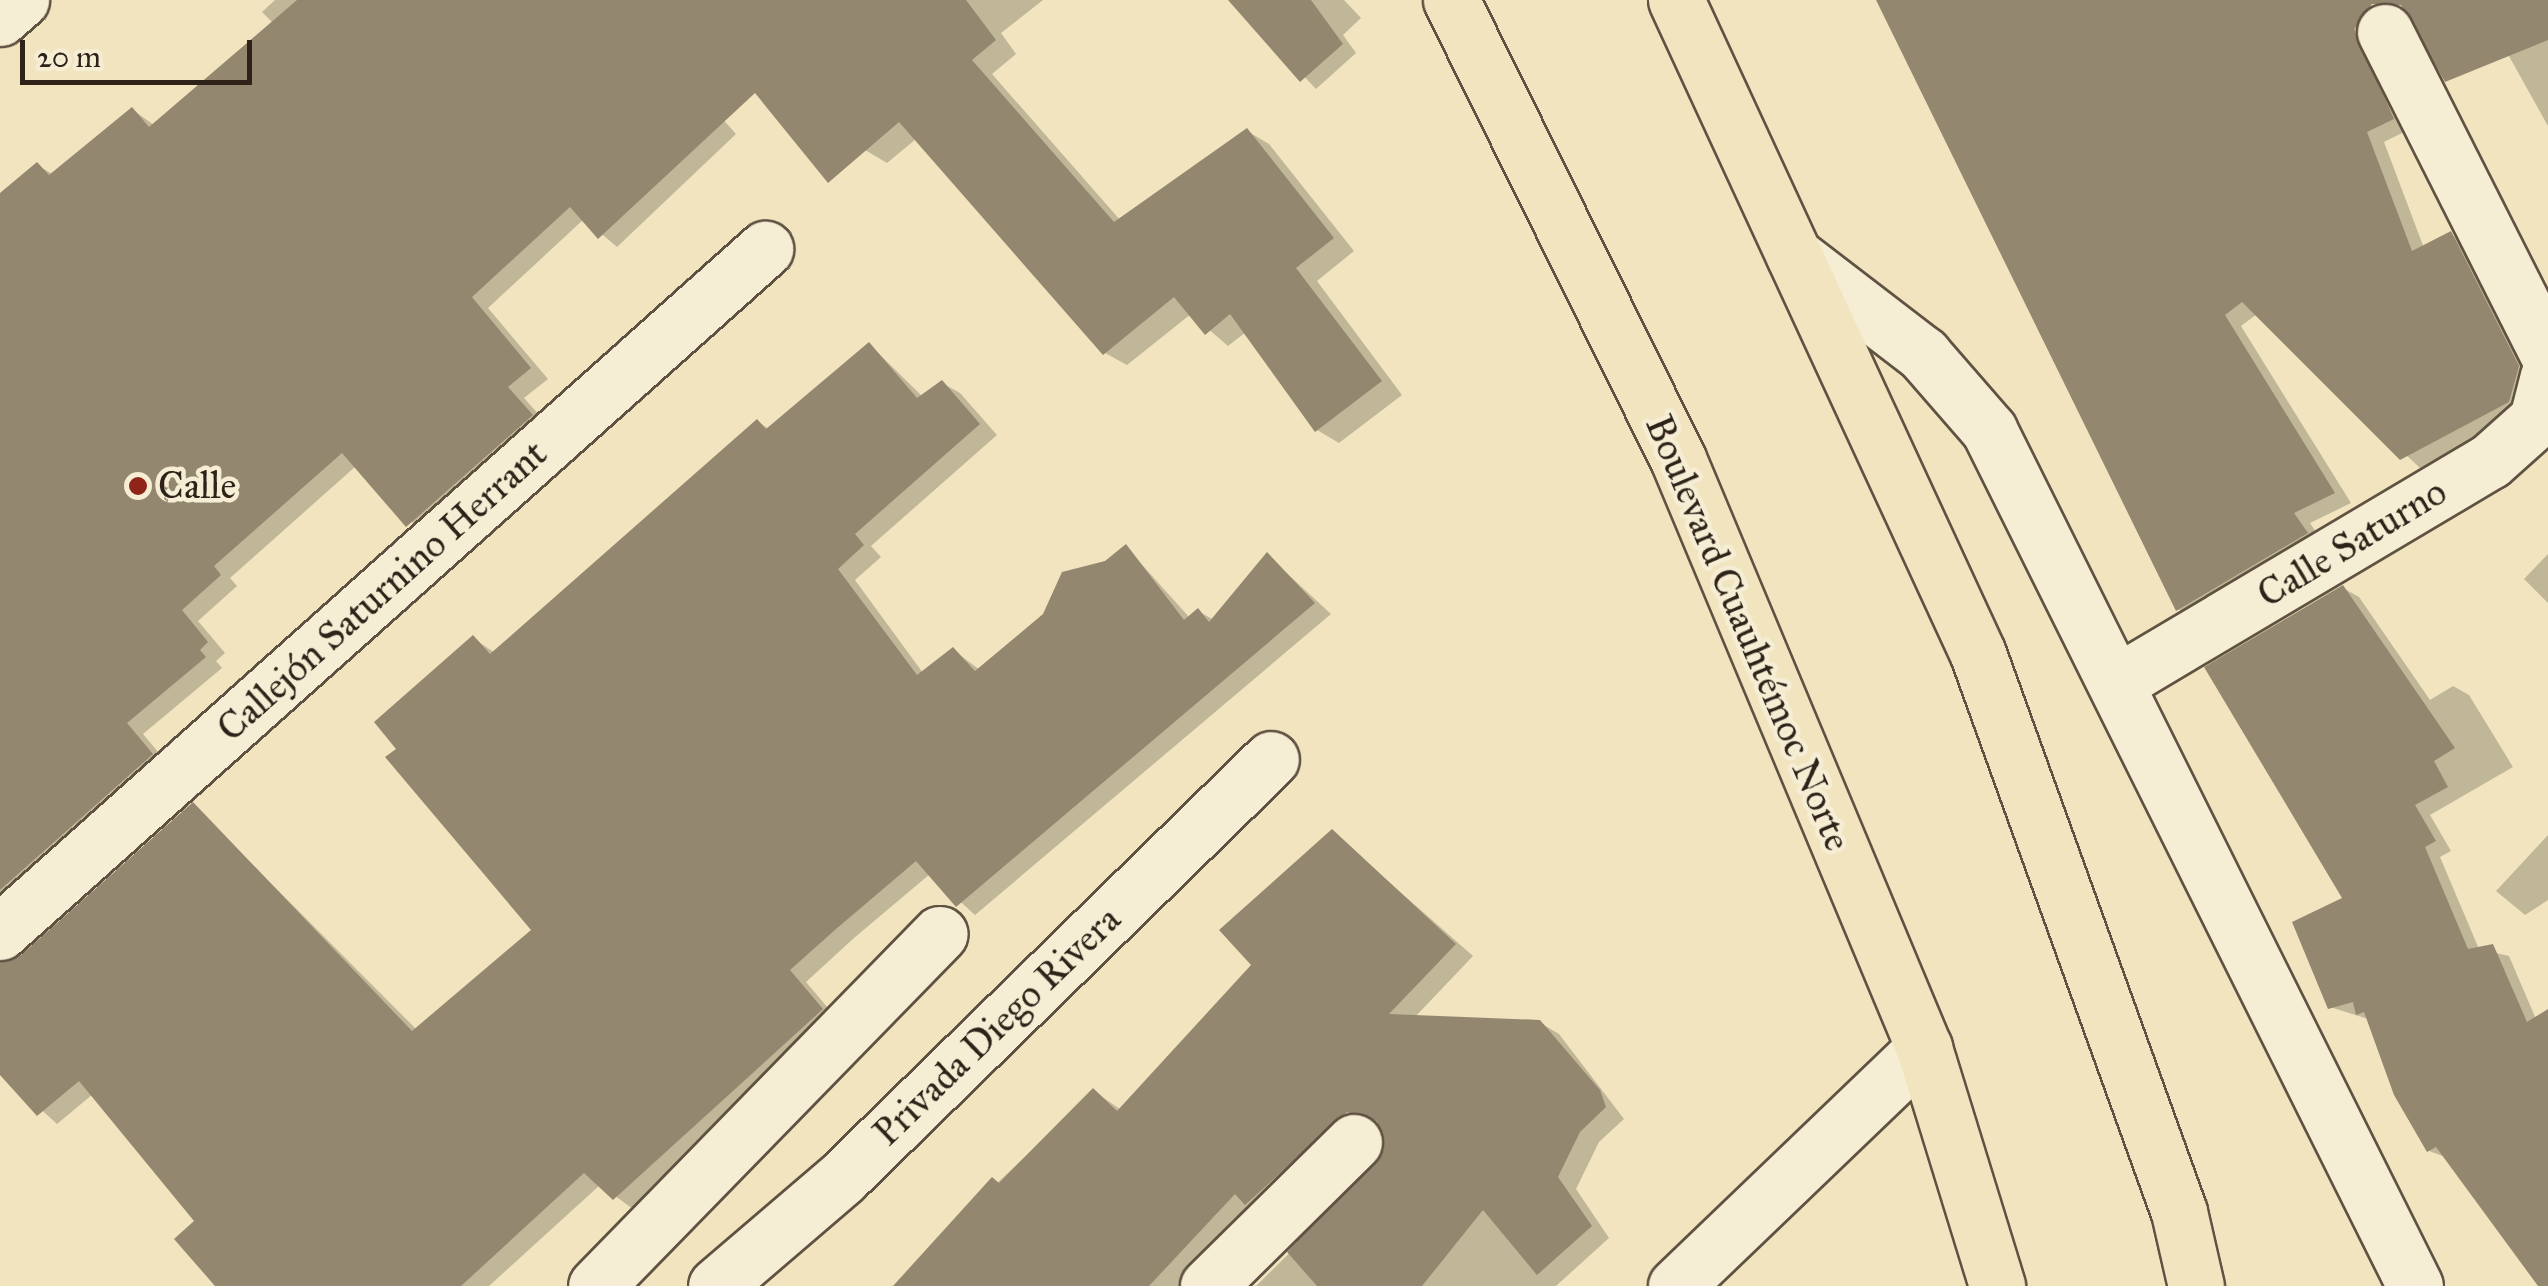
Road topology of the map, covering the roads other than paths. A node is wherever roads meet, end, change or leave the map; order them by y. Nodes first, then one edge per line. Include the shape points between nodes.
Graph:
1 (21, 0) edge
2 (1451, 0) edge
3 (1676, 0) edge
4 (0, 18) edge
5 (2384, 32) dead end
6 (764, 249) dead end
7 (1794, 255) junction
8 (2548, 354) edge
9 (2548, 376) edge
10 (2121, 680) junction
11 (1271, 758) dead end
12 (0, 932) edge
13 (940, 934) dead end
14 (1924, 1048) junction
15 (1354, 1142) dead end
16 (596, 1286) edge
17 (716, 1286) edge
18 (1208, 1286) edge
19 (1676, 1286) edge
20 (1997, 1286) edge
21 (2196, 1286) edge
22 (2415, 1286) edge

1 - 4 street
2 - 14 main road, Boulevard Cuauhtémoc Norte via 1678,459
3 - 7 main road
5 - 8 street
6 - 12 street, Callejón Saturnino Herrant
7 - 10 street via 1923,354 1989,430
7 - 21 main road via 1978,654 2179,1212
9 - 10 street, Calle Saturno via 2537,419 2490,461
10 - 22 street
11 - 17 street, Privada Diego Rivera via 843,1177
13 - 16 street
14 - 19 street
14 - 20 main road, Boulevard Cuauhtémoc Norte
15 - 18 street

